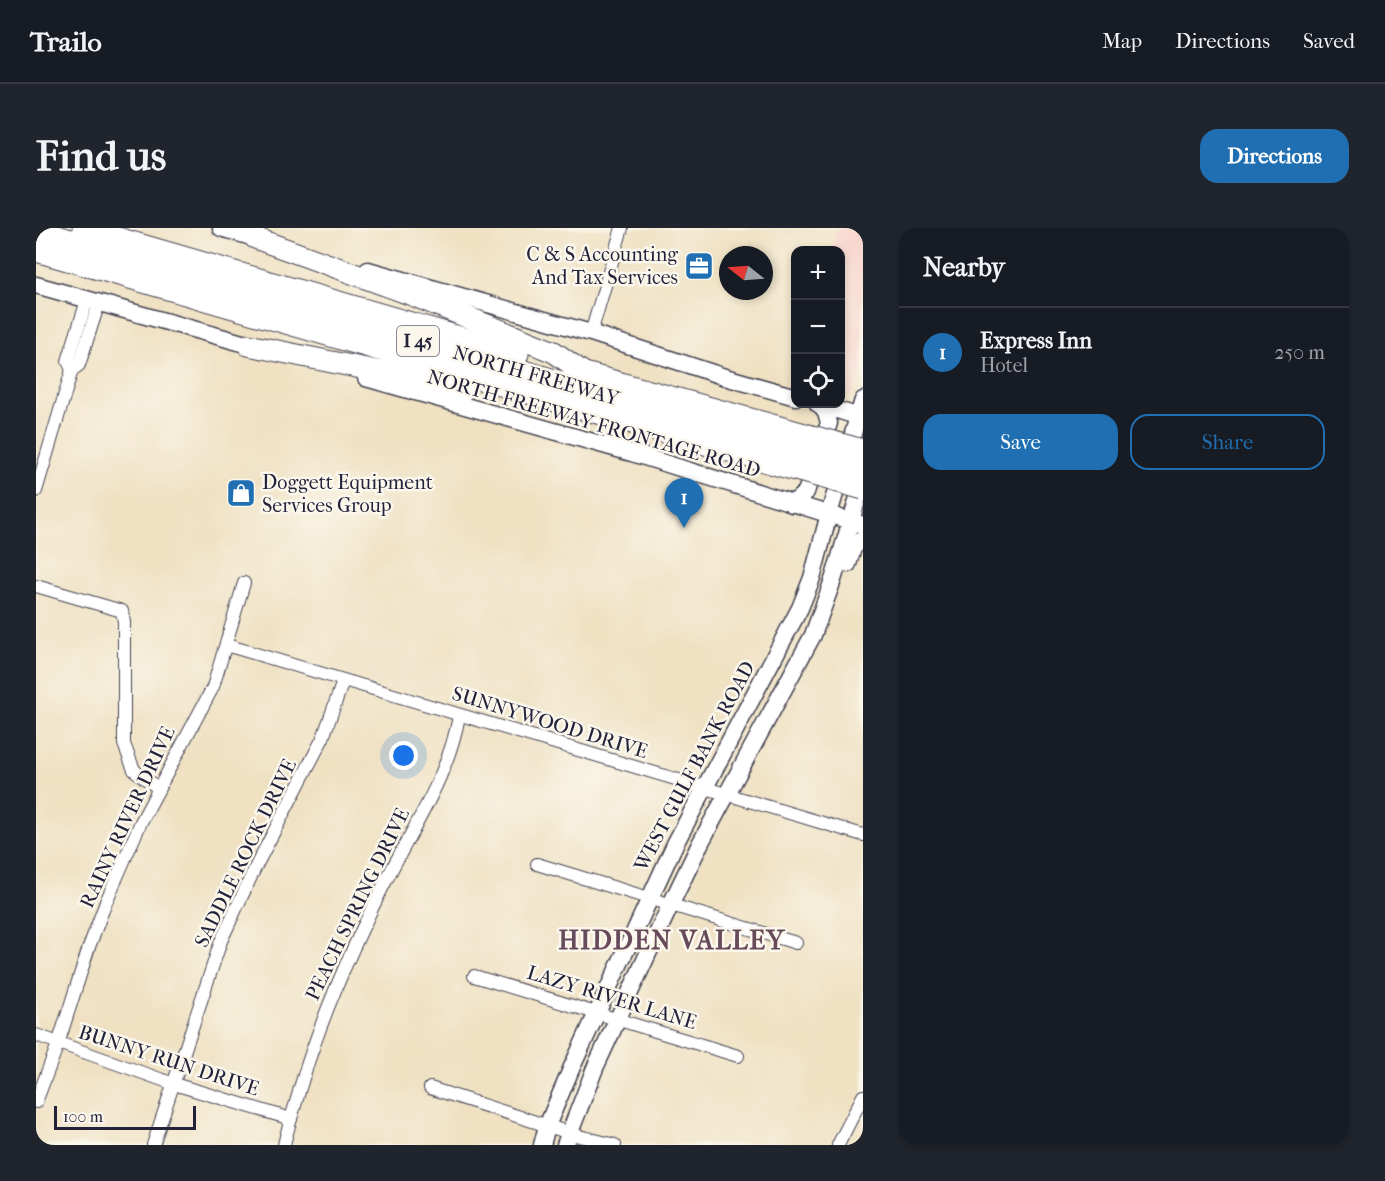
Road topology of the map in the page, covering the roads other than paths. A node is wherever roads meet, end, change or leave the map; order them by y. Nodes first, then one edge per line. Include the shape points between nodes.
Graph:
1 (83, 228) edge
2 (221, 228) edge
3 (622, 228) edge
4 (36, 230) edge
5 (255, 237) junction
6 (36, 251) edge
7 (36, 285) edge
8 (93, 302) junction
9 (591, 333) junction
10 (248, 345) junction
11 (584, 373) junction
12 (791, 396) edge
13 (822, 408) edge
14 (843, 408) edge
15 (861, 411) edge
16 (614, 419) junction
17 (863, 450) edge
18 (800, 452) junction
19 (863, 469) edge
20 (863, 481) edge
21 (863, 489) edge
22 (36, 491) edge
23 (792, 504) junction
24 (829, 514) junction
25 (857, 523) edge
26 (863, 538) edge
27 (833, 580) junction
28 (244, 583) dead end
29 (36, 586) edge
30 (226, 645) junction
31 (779, 650) junction
32 (801, 659) junction
33 (343, 681) junction
34 (459, 716) junction
35 (159, 788) junction
36 (705, 789) junction
37 (726, 796) junction
38 (863, 835) edge
39 (537, 864) dead end
40 (649, 900) junction
41 (670, 906) junction
42 (796, 943) dead end
43 (474, 976) dead end
44 (597, 1013) junction
45 (617, 1020) junction
46 (36, 1035) edge
47 (58, 1044) junction
48 (738, 1056) dead end
49 (174, 1084) junction
50 (430, 1088) dead end
51 (863, 1096) edge
52 (36, 1102) edge
53 (291, 1119) junction
54 (547, 1126) junction
55 (567, 1139) edge
56 (153, 1145) edge
57 (284, 1145) edge
58 (542, 1145) edge
59 (615, 1145) edge
60 (838, 1145) edge

1 - 11 highway, NORTH FREEWAY / I 45
2 - 5 main road
3 - 9 street
4 - 18 highway, NORTH FREEWAY / I 45
5 - 9 main road
5 - 11 highway via 554,352
6 - 16 highway, NORTH FREEWAY / I 45
7 - 8 main road, NORTH FREEWAY FRONTAGE ROAD
8 - 10 main road, NORTH FREEWAY FRONTAGE ROAD
8 - 22 street via 68,361 72,370
9 - 12 main road
10 - 16 highway
10 - 23 main road, NORTH FREEWAY FRONTAGE ROAD via 632,453
11 - 18 highway, NORTH FREEWAY / I 45
13 - 23 main road via 829,423 806,492
14 - 15 main road
15 - 24 main road, WEST GULF BANK ROAD
16 - 18 highway, NORTH FREEWAY / I 45
17 - 18 highway, NORTH FREEWAY / I 45, bridge
18 - 19 highway, NORTH FREEWAY / I 45, bridge
18 - 21 highway, NORTH FREEWAY / I 45, bridge
20 - 25 main road
23 - 24 main road, NORTH FREEWAY FRONTAGE ROAD
24 - 25 main road, NORTH FREEWAY FRONTAGE ROAD
24 - 31 main road, WEST GULF BANK ROAD via 812,578
25 - 27 main road
26 - 27 main road via 846,568
27 - 32 main road
28 - 30 street, RAINY RIVER DRIVE
29 - 35 street via 122,611 124,744 134,770
30 - 33 street, SUNNYWOOD DRIVE
30 - 35 street, RAINY RIVER DRIVE via 213,687
31 - 32 main road
31 - 36 main road, WEST GULF BANK ROAD
32 - 37 main road
33 - 34 street, SUNNYWOOD DRIVE
33 - 49 street, SADDLE ROCK DRIVE via 323,738 221,941
34 - 36 street, SUNNYWOOD DRIVE
34 - 53 street, PEACH SPRING DRIVE via 438,782 339,977 313,1043
35 - 47 street, RAINY RIVER DRIVE via 106,902
36 - 37 street, SUNNYWOOD DRIVE
36 - 40 main road, WEST GULF BANK ROAD
37 - 38 street, SUNNYWOOD DRIVE
37 - 41 main road
39 - 40 street
40 - 41 street
40 - 44 main road, WEST GULF BANK ROAD
41 - 42 street
41 - 45 main road
43 - 44 street, LAZY RIVER LANE
44 - 45 street, LAZY RIVER LANE
44 - 54 main road, WEST GULF BANK ROAD
45 - 48 street, LAZY RIVER LANE
45 - 55 main road
46 - 47 street, BUNNY RUN DRIVE
47 - 49 street, BUNNY RUN DRIVE
47 - 52 street, RAINY RIVER DRIVE
49 - 53 street, BUNNY RUN DRIVE
49 - 56 street, SADDLE ROCK DRIVE
50 - 54 street
51 - 60 street
53 - 57 street, PEACH SPRING DRIVE
54 - 55 street
54 - 58 main road, WEST GULF BANK ROAD
55 - 59 street

